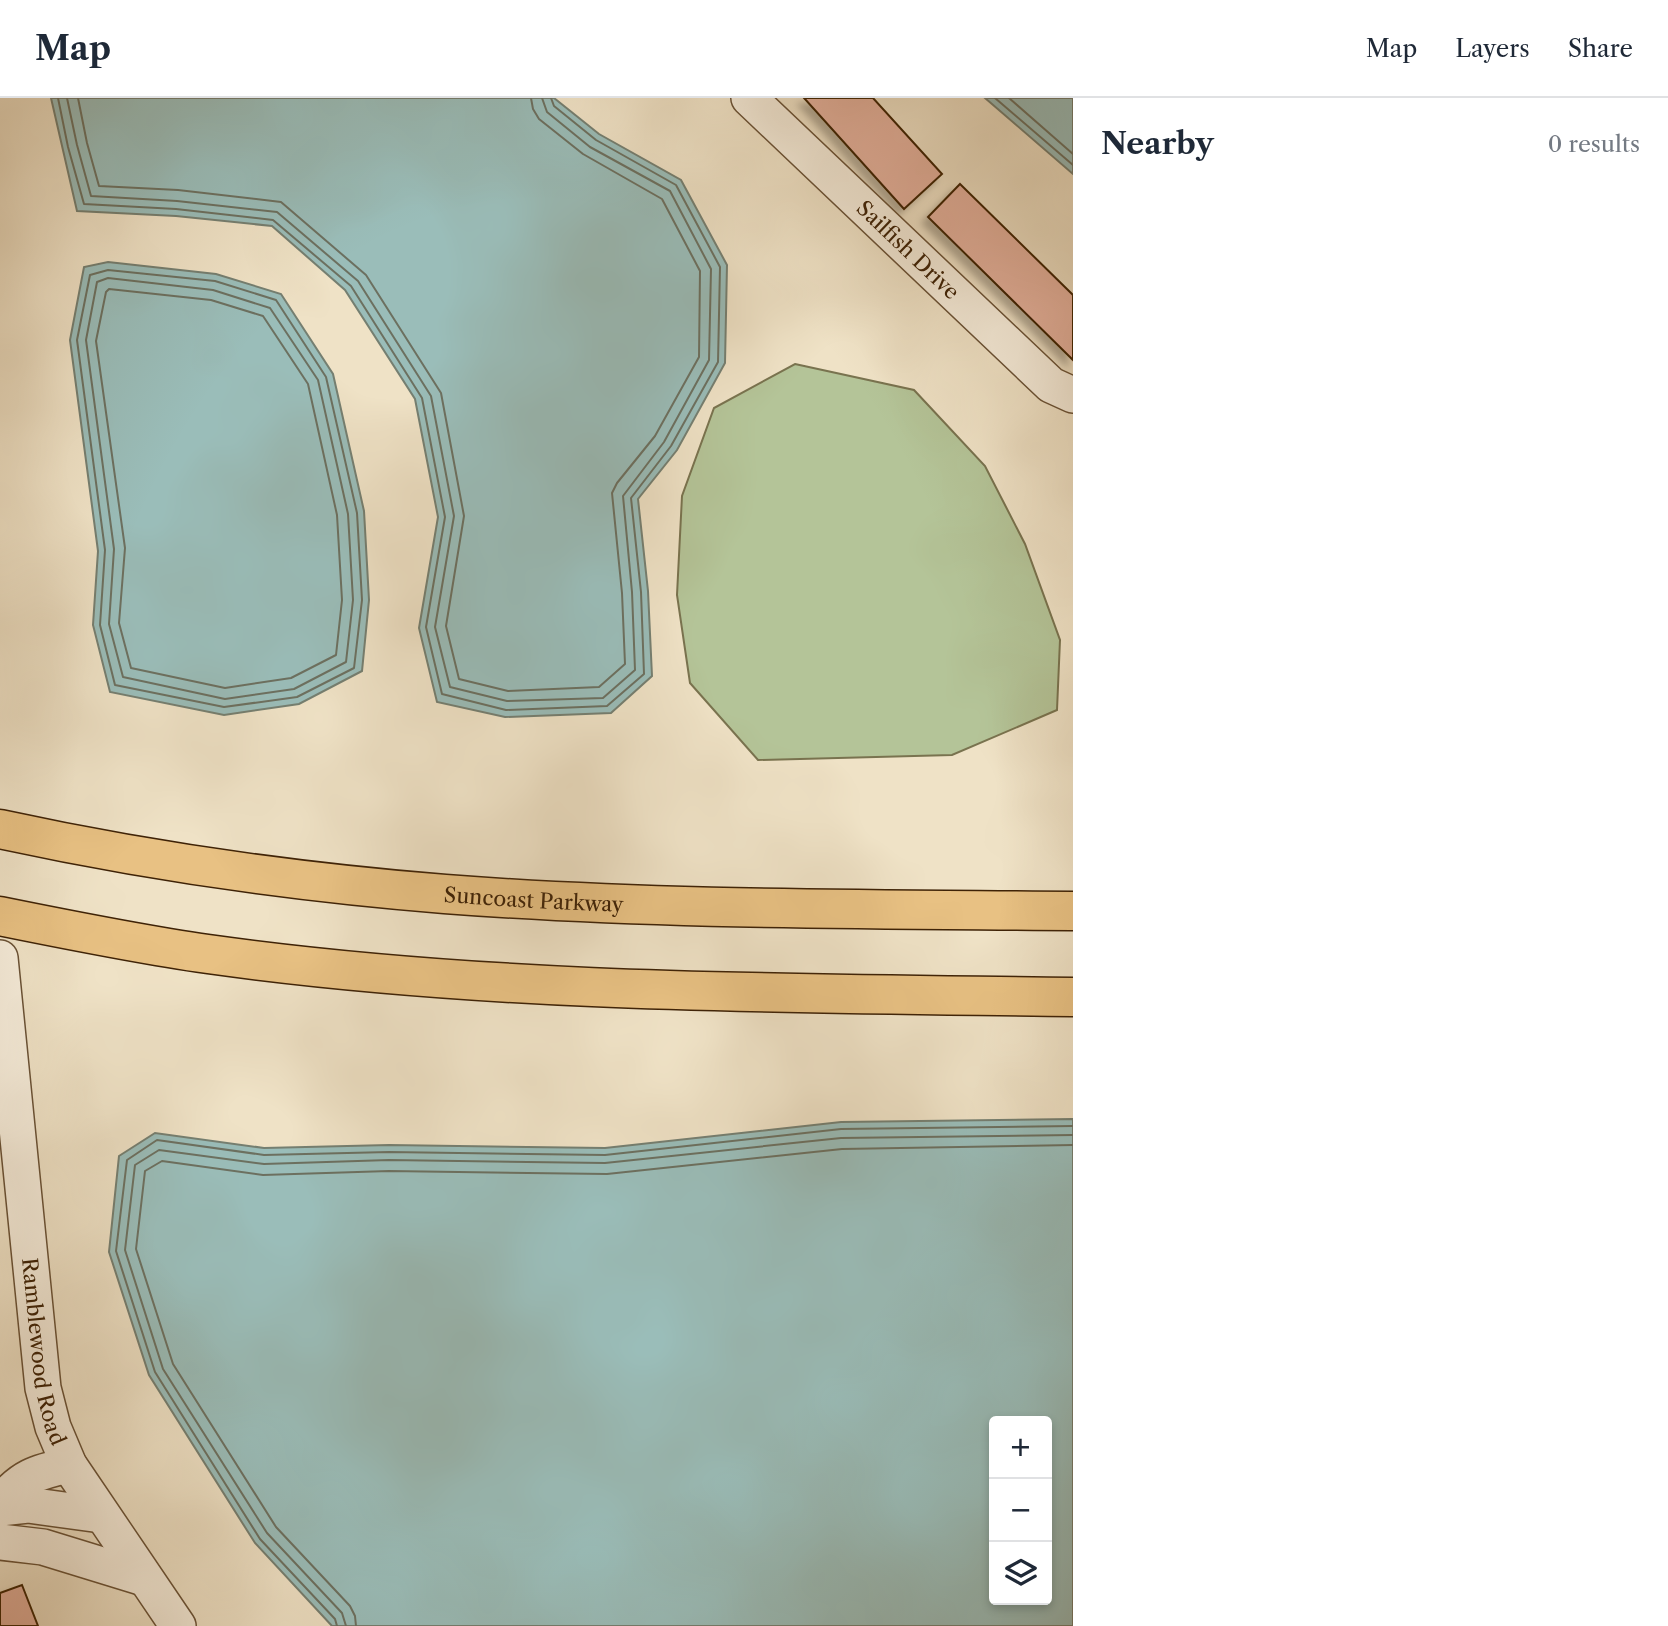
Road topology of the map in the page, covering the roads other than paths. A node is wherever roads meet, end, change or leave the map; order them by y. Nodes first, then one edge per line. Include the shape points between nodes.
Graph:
1 (749, 98) edge
2 (1073, 395) edge
3 (0, 829) edge
4 (1073, 911) edge
5 (0, 916) edge
6 (0, 958) edge
7 (1073, 998) edge
8 (69, 1465) junction
9 (101, 1515) junction
10 (1, 1524) edge
11 (144, 1578) junction
12 (178, 1626) edge

1 - 2 street, Sailfish Drive via 1051,385
3 - 4 highway, Suncoast Parkway via 260,875 446,894 812,908
5 - 7 highway via 207,954 506,983 671,991
6 - 8 street, Ramblewood Road via 43,1388
8 - 9 street, Ramblewood Road
8 - 10 street via 42,1471 13,1487
9 - 10 street via 28,1505
9 - 11 street, Ramblewood Road
10 - 11 street via 43,1547
11 - 12 street, Ramblewood Road

